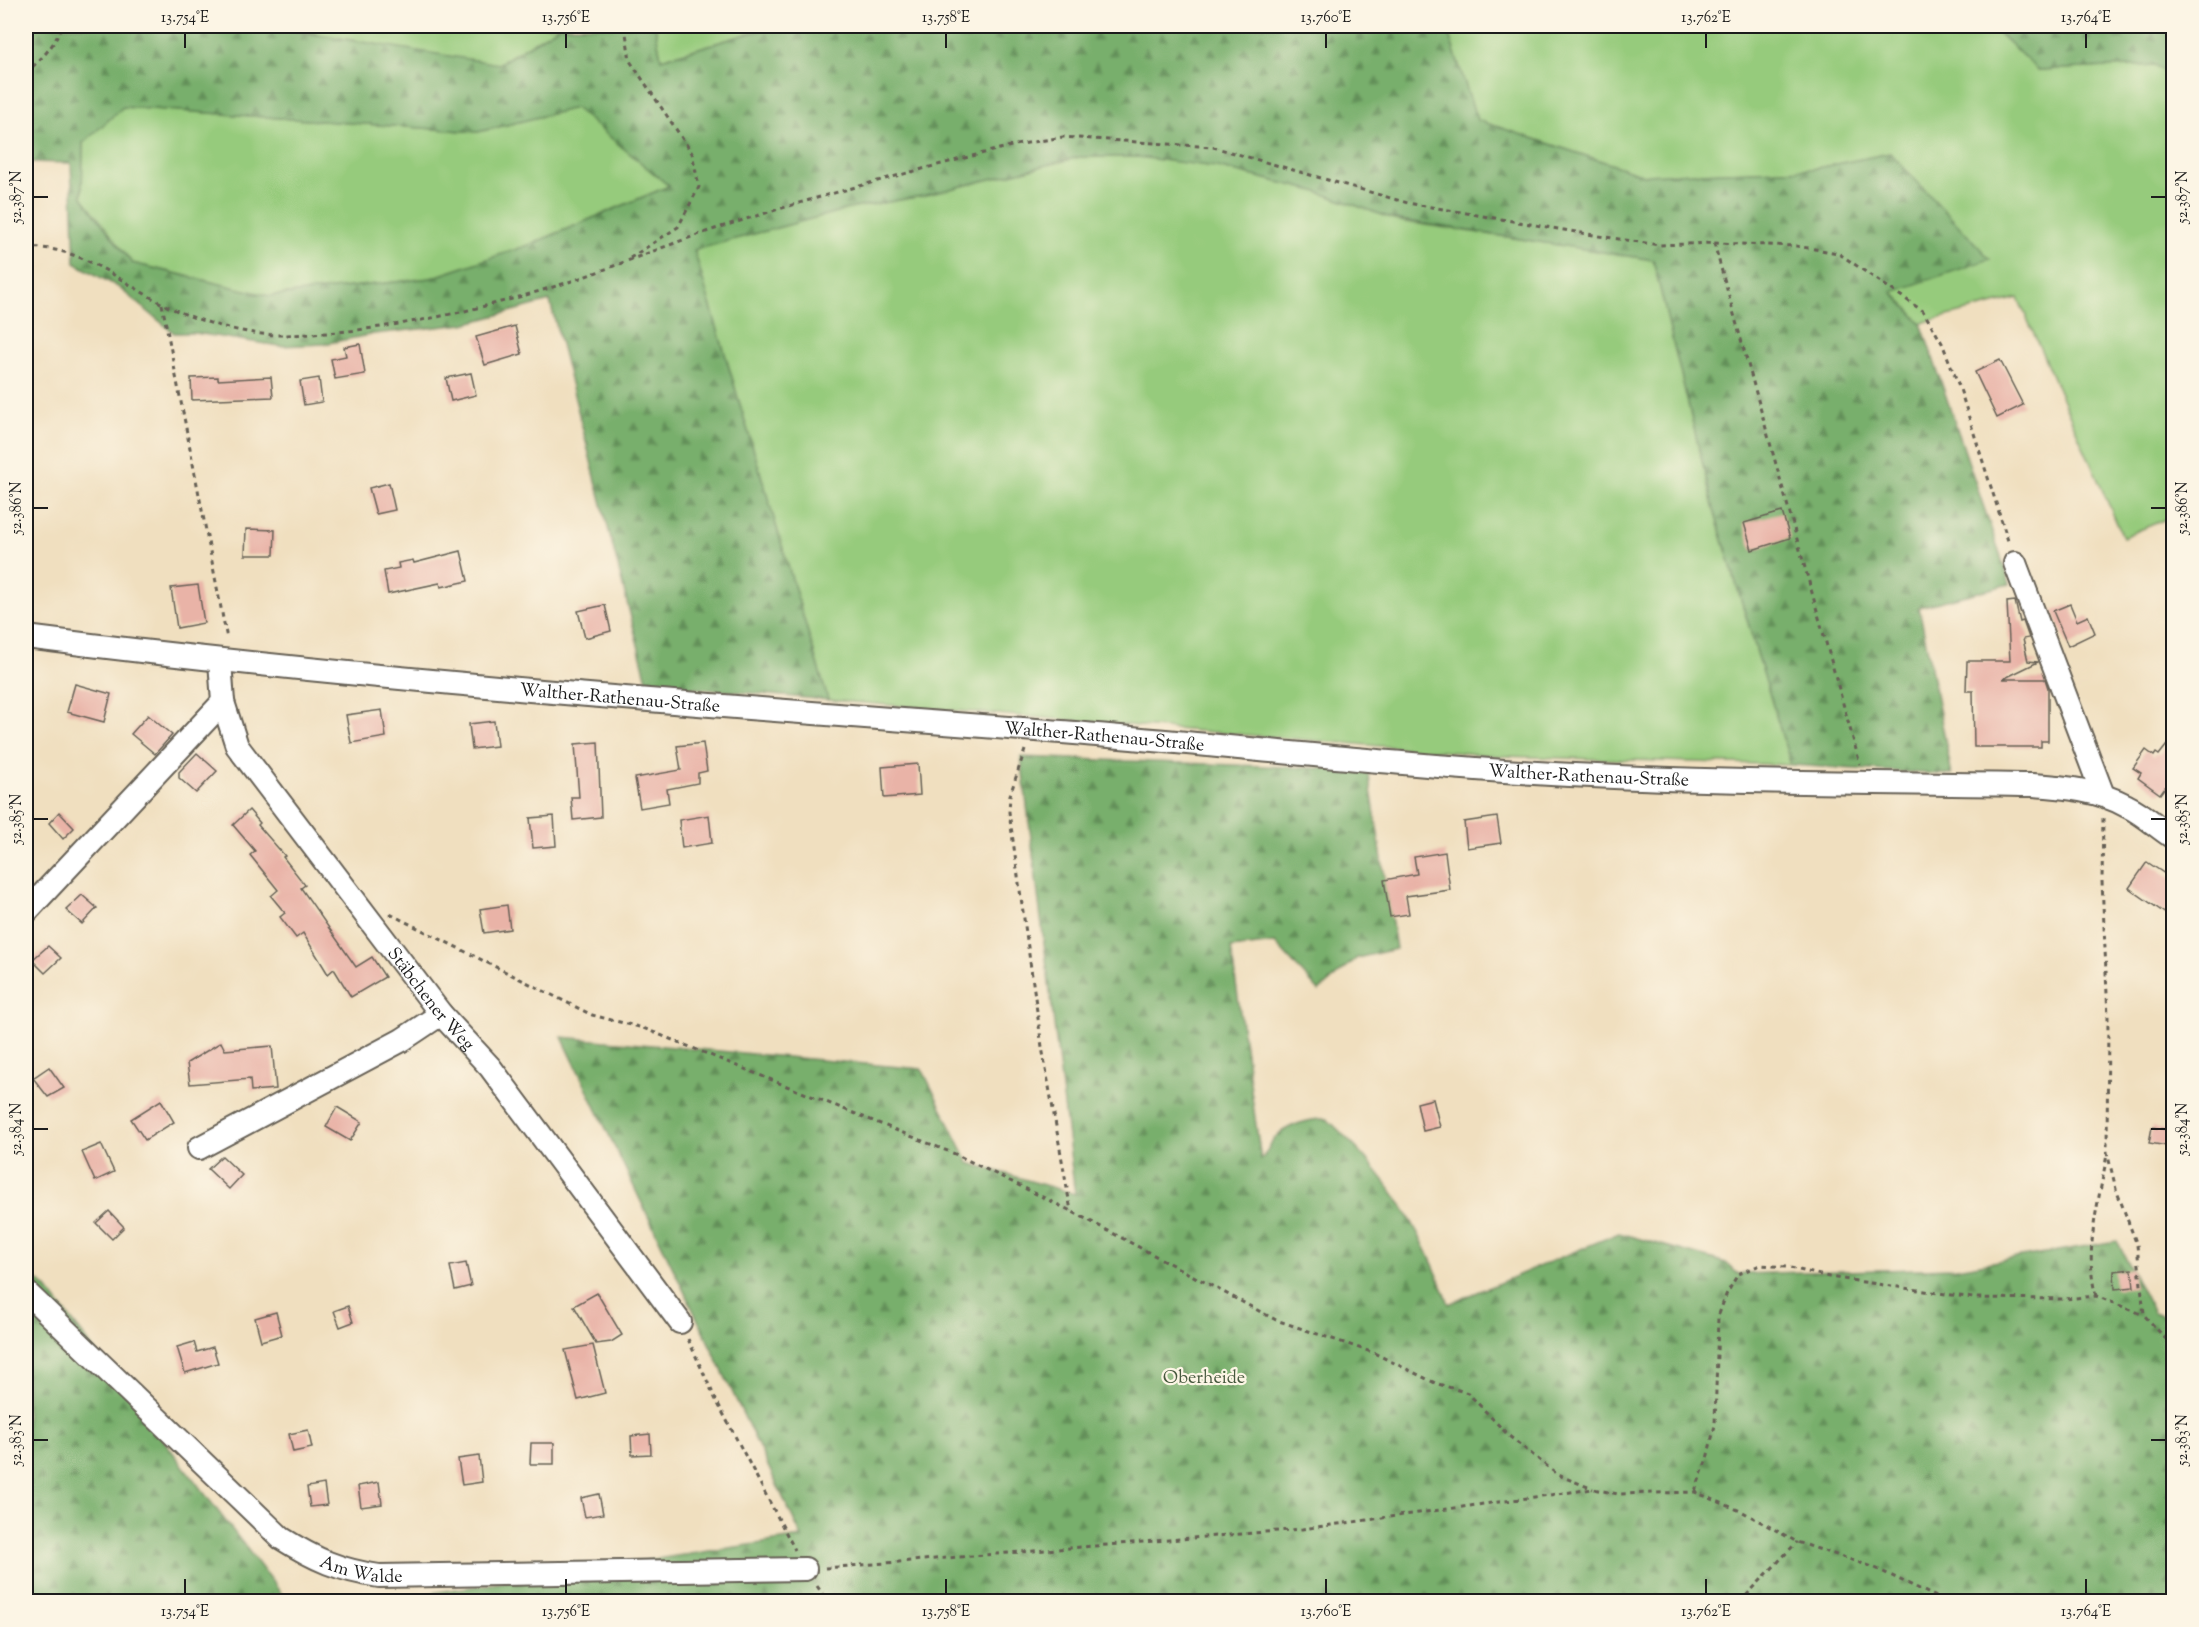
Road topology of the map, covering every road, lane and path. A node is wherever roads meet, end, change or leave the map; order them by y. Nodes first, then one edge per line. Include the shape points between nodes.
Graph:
1 (61, 26) edge
2 (625, 26) edge
3 (26, 73) edge
4 (1714, 243) junction
5 (26, 248) edge
6 (624, 262) junction
7 (162, 304) junction
8 (2015, 563) joint
9 (26, 637) edge
10 (224, 662) junction
11 (223, 702) junction
12 (1027, 729) junction
13 (1865, 782) junction
14 (2103, 795) junction
15 (2174, 838) edge
16 (355, 902) junction
17 (26, 912) edge
18 (441, 1014) junction
19 (199, 1148) dead end
20 (2107, 1152) junction
21 (1071, 1211) junction
22 (26, 1292) edge
23 (2096, 1296) junction
24 (2145, 1315) junction
25 (680, 1322) joint
26 (2174, 1348) edge
27 (1593, 1489) junction
28 (1695, 1492) junction
29 (1797, 1542) junction
30 (805, 1569) junction
31 (828, 1602) edge
32 (1740, 1602) edge
33 (1947, 1602) edge

1 - 3 path via 53,43
2 - 6 path via 630,61 692,153 699,187 678,226
4 - 6 path via 1659,244 1408,203 1213,147 1063,137 951,161 715,229
4 - 8 path via 1796,246 1838,253 1923,311 1942,343 1959,386
4 - 13 path
5 - 7 path via 41,247 97,265
6 - 7 path via 480,308 421,320 321,332 276,335 236,329
7 - 10 path via 229,652
8 - 14 street
9 - 10 street, Walther-Rathenau-Straße
10 - 11 street, Stäbchener Weg
10 - 12 street, Walther-Rathenau-Straße
11 - 16 street, Stäbchener Weg via 237,746
11 - 17 street
12 - 13 street, Walther-Rathenau-Straße via 1476,769 1625,778
12 - 21 path via 1009,812 1042,1047
13 - 14 street, Walther-Rathenau-Straße via 2032,785
14 - 15 street, Walther-Rathenau-Straße via 2129,806
14 - 20 path
16 - 18 street, Stäbchener Weg
16 - 21 path via 402,917 592,1015 643,1028 955,1154
18 - 19 street via 402,1040
18 - 25 street, Stäbchener Weg via 490,1067
20 - 23 path via 2091,1252 2090,1275
20 - 24 path via 2137,1245
21 - 27 path via 1276,1320 1374,1353 1435,1383 1467,1393 1509,1436 1558,1475
22 - 30 street, Am Walde via 281,1538 314,1559 345,1571 379,1576
23 - 24 path
23 - 28 path via 1973,1298 1760,1265 1738,1274 1718,1317 1715,1425
24 - 26 path
25 - 30 path via 715,1398
27 - 28 path via 1618,1494
27 - 30 path via 1302,1529
28 - 29 path via 1743,1512
29 - 32 path
29 - 33 path via 1873,1567
30 - 31 path

